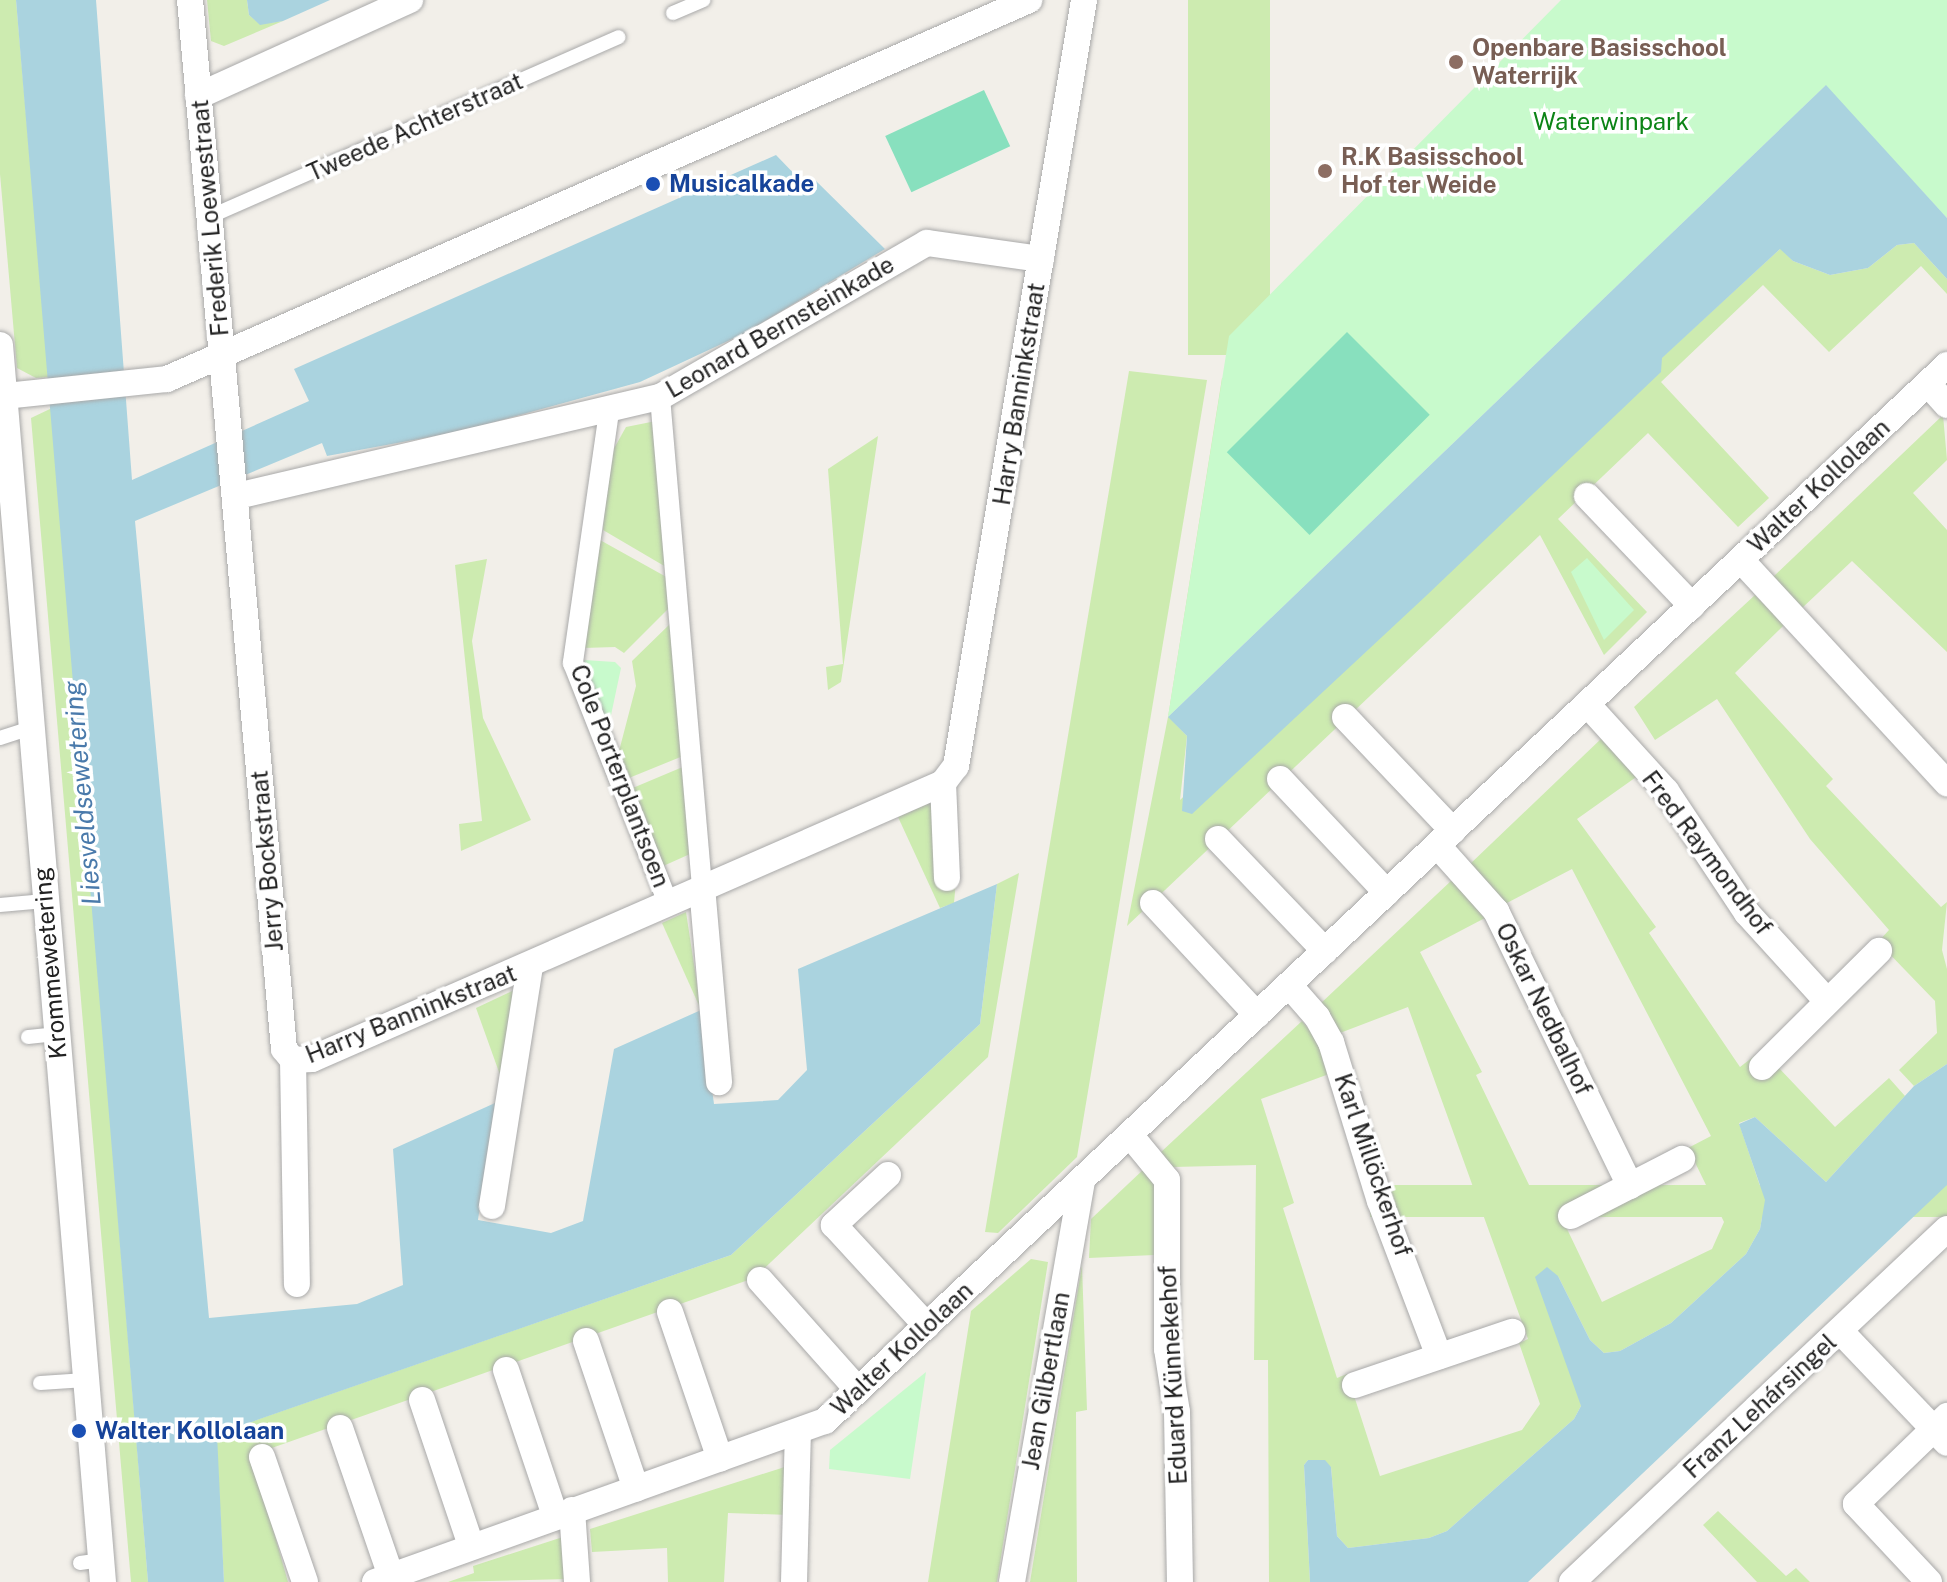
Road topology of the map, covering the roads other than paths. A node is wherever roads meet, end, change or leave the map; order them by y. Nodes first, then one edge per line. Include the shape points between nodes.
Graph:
1 (190, 0) edge
2 (703, 0) edge
3 (1029, 0) edge
4 (1084, 0) edge
5 (402, 2) edge
6 (673, 13) dead end
7 (618, 37) dead end
8 (198, 96) junction
9 (211, 216) junction
10 (1041, 259) junction
11 (0, 345) edge
12 (223, 356) junction
13 (1947, 365) edge
14 (1928, 384) junction
15 (660, 397) junction
16 (1947, 405) edge
17 (4, 412) edge
18 (609, 412) junction
19 (229, 436) joint
20 (236, 489) junction
21 (1587, 496) dead end
22 (7, 552) edge
23 (1741, 560) junction
24 (1692, 606) junction
25 (1587, 704) junction
26 (1345, 717) dead end
27 (30, 728) junction
28 (0, 738) edge
29 (1280, 779) dead end
30 (943, 783) junction
31 (1947, 783) edge
32 (1445, 838) junction
33 (1218, 839) dead end
34 (947, 878) dead end
35 (702, 887) junction
36 (1387, 893) junction
37 (45, 901) junction
38 (668, 903) junction
39 (1153, 903) dead end
40 (0, 905) edge
41 (1325, 951) junction
42 (1879, 951) dead end
43 (530, 965) junction
44 (1289, 985) junction
45 (1827, 1001) junction
46 (1257, 1015) junction
47 (56, 1034) junction
48 (28, 1037) dead end
49 (293, 1060) junction
50 (1762, 1067) dead end
51 (719, 1082) dead end
52 (1130, 1135) junction
53 (1682, 1159) dead end
54 (888, 1175) dead end
55 (1082, 1181) junction
56 (1630, 1186) junction
57 (492, 1206) dead end
58 (1571, 1216) dead end
59 (1947, 1229) edge
60 (760, 1280) dead end
61 (297, 1284) dead end
62 (670, 1312) dead end
63 (927, 1326) junction
64 (1512, 1332) dead end
65 (1841, 1332) junction
66 (586, 1341) dead end
67 (1439, 1356) junction
68 (506, 1370) dead end
69 (86, 1380) junction
70 (40, 1383) dead end
71 (1355, 1385) dead end
72 (858, 1390) junction
73 (422, 1400) dead end
74 (340, 1428) dead end
75 (1942, 1430) edge
76 (798, 1432) junction
77 (262, 1457) dead end
78 (720, 1459) junction
79 (636, 1489) junction
80 (564, 1513) junction
81 (471, 1546) junction
82 (95, 1568) edge
83 (383, 1579) edge
84 (305, 1582) edge
85 (577, 1582) edge
86 (794, 1582) edge
87 (1012, 1582) edge
88 (1180, 1582) edge
89 (1572, 1582) edge
90 (1929, 1582) edge

1 - 8 street, Frederik Loewestraat
2 - 6 lane
3 - 12 street
4 - 10 street, Harry Banninkstraat
5 - 8 street
7 - 9 lane, Tweede Achterstraat
8 - 9 street, Frederik Loewestraat
9 - 12 street, Frederik Loewestraat
10 - 15 street, Leonard Bernsteinkade via 927,243
10 - 30 street, Harry Banninkstraat via 956,766
11 - 17 street, Krommewetering
12 - 17 street via 167,379 38,393
12 - 19 street, Frederik Loewestraat
13 - 14 street, Walter Kollolaan
14 - 16 street
14 - 23 street, Walter Kollolaan
15 - 18 street, Leonard Bernsteinkade
15 - 35 street, Cole Porterplantsoen
17 - 22 street, Krommewetering
18 - 20 street, Leonard Bernsteinkade
18 - 38 street, Cole Porterplantsoen via 573,663
19 - 20 street, Jerry Bockstraat
20 - 49 street, Jerry Bockstraat via 284,1049
21 - 24 street
22 - 27 street, Krommewetering
23 - 24 street, Walter Kollolaan
23 - 31 street
24 - 25 street, Walter Kollolaan
25 - 32 street, Walter Kollolaan
25 - 45 street, Fred Raymondhof via 1666,791 1747,913
26 - 32 street
27 - 28 lane
27 - 37 street, Krommewetering
29 - 36 street
30 - 34 street, Harry Banninkstraat
30 - 35 street, Harry Banninkstraat
32 - 36 street, Walter Kollolaan
32 - 56 street, Oskar Nedbalhof via 1496,911
33 - 41 street
35 - 38 street, Harry Banninkstraat
35 - 51 street
36 - 41 street, Walter Kollolaan
37 - 40 lane
37 - 47 street, Krommewetering
38 - 43 street, Harry Banninkstraat
39 - 46 street
41 - 44 street, Walter Kollolaan
42 - 45 street
43 - 49 street, Harry Banninkstraat via 312,1059
43 - 57 street, Harry Banninkstraat
44 - 46 street, Walter Kollolaan
44 - 67 street, Karl Millöckerhof via 1331,1042 1380,1201
45 - 50 street
46 - 52 street, Walter Kollolaan
47 - 48 lane
47 - 69 street, Krommewetering
49 - 61 street, Jerry Bockstraat
52 - 55 street, Walter Kollolaan
52 - 88 street, Eduard Künnekehof via 1167,1180 1167,1349 1177,1412
53 - 56 street
54 - 63 street via 834,1225
55 - 63 street, Walter Kollolaan
55 - 87 street, Jean Gilbertlaan
56 - 58 street
59 - 65 street, Franz Lehársingel
60 - 72 street
62 - 78 street
63 - 72 street, Walter Kollolaan
64 - 67 street
65 - 75 street
65 - 89 street, Franz Lehársingel
66 - 79 street
67 - 71 street
68 - 80 street
69 - 70 lane
69 - 82 street, Krommewetering
72 - 76 street, Walter Kollolaan via 825,1421
73 - 81 street
74 - 83 street
75 - 90 street via 1856,1504
76 - 78 street, Walter Kollolaan
76 - 86 street
77 - 84 street
78 - 79 street, Walter Kollolaan
79 - 80 street, Walter Kollolaan
80 - 81 street, Walter Kollolaan
80 - 85 street
81 - 83 street, Walter Kollolaan

